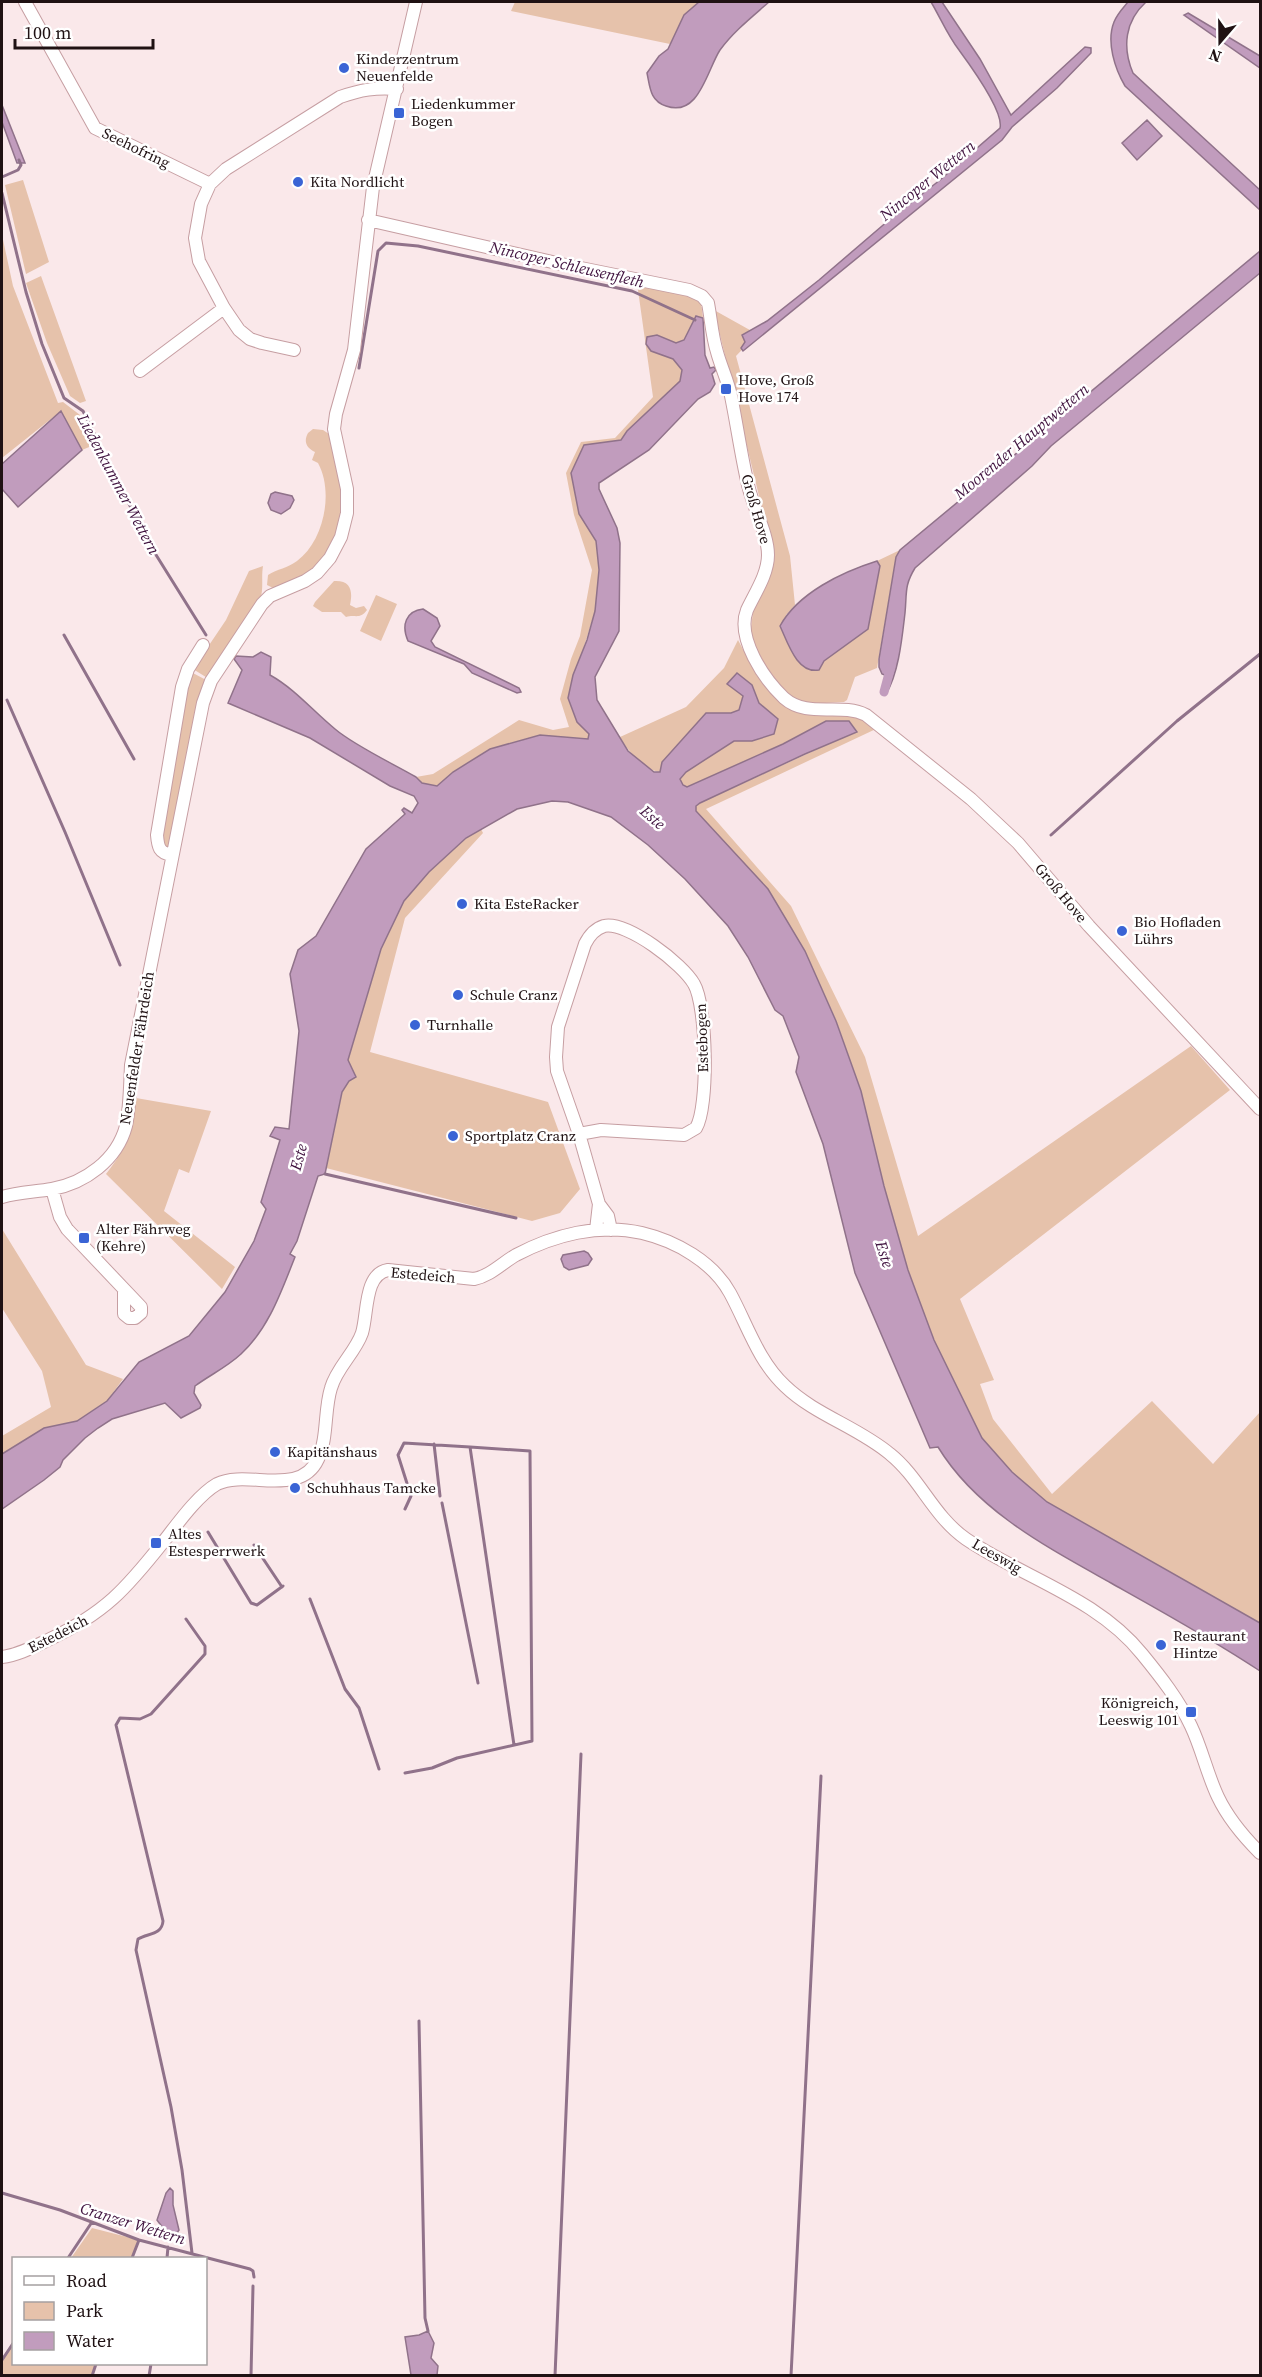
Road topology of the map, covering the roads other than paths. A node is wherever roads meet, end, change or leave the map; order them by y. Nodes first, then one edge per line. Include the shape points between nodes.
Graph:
1 (25, 2) edge
2 (416, 2) edge
3 (397, 89) junction
4 (210, 184) junction
5 (368, 220) junction
6 (224, 308) junction
7 (294, 350) dead end
8 (140, 371) dead end
9 (203, 645) dead end
10 (172, 855) junction
11 (1260, 1108) edge
12 (579, 1134) junction
13 (52, 1189) junction
14 (2, 1197) edge
15 (599, 1204) junction
16 (596, 1230) junction
17 (610, 1230) junction
18 (714, 1272) joint
19 (124, 1290) dead end
20 (2, 1658) edge
21 (1260, 1853) edge

1 - 4 street, Seehofring via 95,128
2 - 3 street, Neuenfelder Fährdeich
3 - 4 street via 378,87 340,97 226,169
3 - 5 street, Neuenfelder Fährdeich
4 - 6 street via 201,204 195,238 199,261
5 - 10 street, Neuenfelder Fährdeich via 354,350 334,429 347,489 341,537 316,573 262,604 211,681
5 - 11 street, Groß Hove via 689,290 705,298 714,344 731,396 748,486 768,551 766,567 744,623 748,644 760,665 794,705 813,710 851,709 866,715 971,800 1025,850 1089,926
6 - 7 street via 238,330 250,339
6 - 8 street
9 - 10 street via 182,687 157,835 158,847 164,854
10 - 13 street, Neuenfelder Fährdeich via 131,1065 126,1125 118,1145 94,1172
12 - 12 street, Estebogen via 557,1071 558,1027 590,934 613,926 680,965 696,986 704,1015 703,1110 696,1128 684,1135 601,1130
12 - 15 street, Estebogen
13 - 14 street, Neuenfelder Fährdeich
13 - 19 street via 67,1229
15 - 16 street, Estebogen
15 - 17 street, Estebogen via 608,1216
16 - 17 street, Estedeich
16 - 20 street, Estedeich via 548,1240 481,1278 380,1272 372,1284 362,1334 331,1387 321,1451 311,1470 291,1479 232,1480 215,1485 104,1608 70,1630
17 - 18 street, Estedeich via 645,1233 676,1245
18 - 21 street, Leeswig via 729,1291 773,1375 787,1388 888,1452 908,1472 935,1511 964,1538 1078,1601 1125,1634 1185,1714 1218,1798 1240,1832

